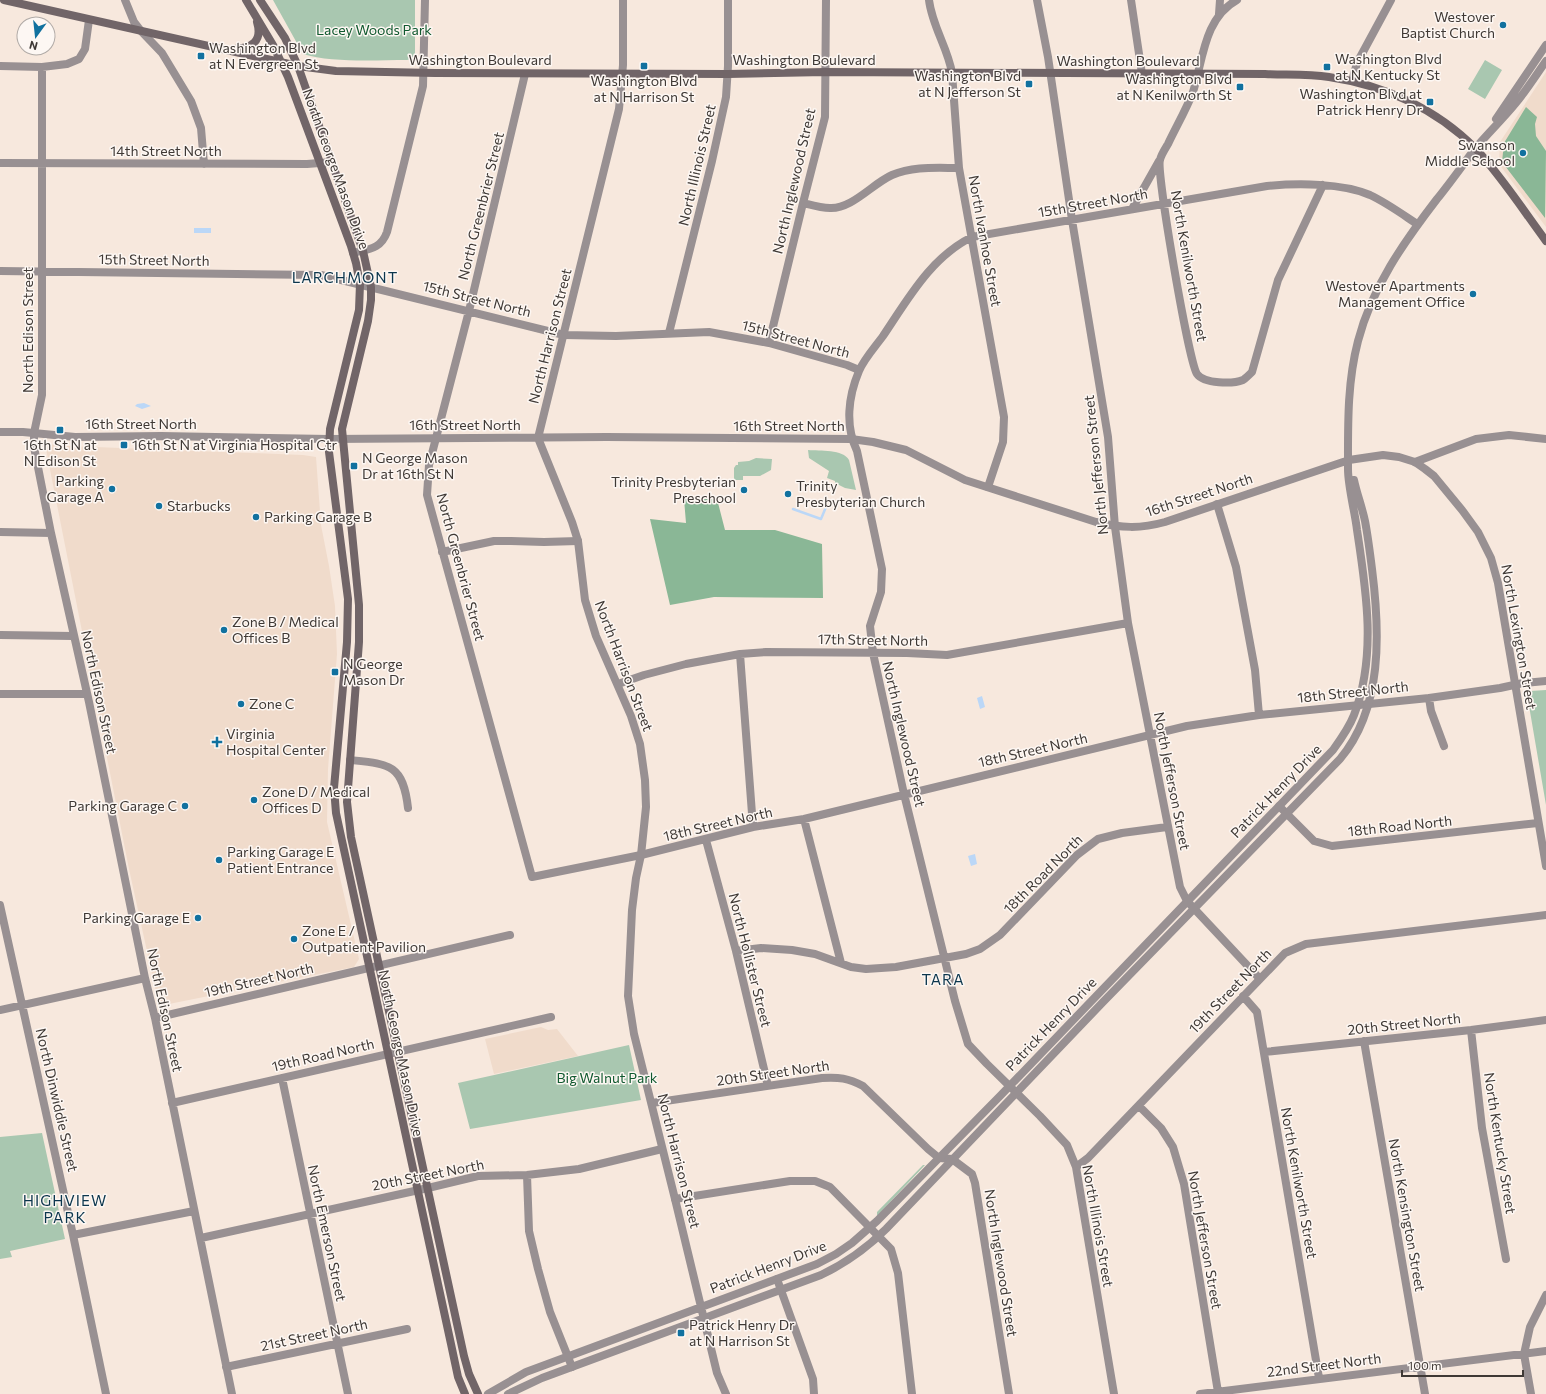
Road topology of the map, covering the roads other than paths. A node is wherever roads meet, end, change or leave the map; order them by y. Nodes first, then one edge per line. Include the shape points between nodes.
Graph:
1 (4, 0) edge
2 (125, 0) edge
3 (246, 0) edge
4 (260, 0) edge
5 (425, 0) edge
6 (623, 0) edge
7 (728, 0) edge
8 (826, 0) edge
9 (929, 0) edge
10 (1037, 0) edge
11 (1131, 0) edge
12 (1220, 0) edge
13 (1237, 0) edge
14 (1392, 0) edge
15 (254, 12) junction
16 (1219, 14) junction
17 (89, 20) junction
18 (141, 31) junction
19 (1546, 45) edge
20 (220, 48) junction
21 (1546, 61) edge
22 (281, 62) junction
23 (0, 66) edge
24 (298, 66) junction
25 (42, 67) junction
26 (825, 72) junction
27 (424, 73) junction
28 (952, 73) junction
29 (1050, 73) junction
30 (525, 74) junction
31 (622, 74) junction
32 (728, 74) junction
33 (1142, 74) junction
34 (1197, 75) junction
35 (1352, 81) junction
36 (1475, 149) junction
37 (1159, 161) junction
38 (332, 162) junction
39 (0, 163) edge
40 (42, 163) junction
41 (320, 163) junction
42 (204, 164) junction
43 (959, 168) junction
44 (1323, 185) junction
45 (803, 203) junction
46 (1164, 203) junction
47 (1132, 209) junction
48 (1072, 220) junction
49 (1417, 224) junction
50 (972, 237) junction
51 (1546, 240) edge
52 (363, 250) junction
53 (353, 253) junction
54 (0, 272) edge
55 (41, 272) junction
56 (360, 284) junction
57 (372, 287) junction
58 (469, 310) junction
59 (668, 333) junction
60 (564, 335) junction
61 (769, 343) junction
62 (859, 370) junction
63 (0, 432) edge
64 (34, 433) junction
65 (436, 438) junction
66 (538, 438) junction
67 (329, 439) junction
68 (343, 439) junction
69 (851, 439) junction
70 (1546, 439) edge
71 (1349, 460) junction
72 (1415, 462) junction
73 (988, 487) junction
74 (1217, 504) junction
75 (1115, 527) junction
76 (0, 532) edge
77 (50, 533) junction
78 (578, 541) junction
79 (442, 552) junction
80 (1128, 623) junction
81 (0, 635) edge
82 (73, 636) junction
83 (873, 653) junction
84 (740, 654) junction
85 (1546, 681) edge
86 (618, 684) junction
87 (1515, 684) junction
88 (0, 694) edge
89 (87, 694) junction
90 (1429, 698) junction
91 (1368, 703) junction
92 (1358, 704) junction
93 (1259, 715) junction
94 (1150, 735) junction
95 (1444, 746) dead end
96 (350, 760) junction
97 (904, 794) junction
98 (1279, 806) junction
99 (408, 808) dead end
100 (1286, 814) junction
101 (804, 819) junction
102 (1538, 823) junction
103 (754, 827) junction
104 (1167, 827) junction
105 (706, 840) junction
106 (641, 855) junction
107 (1546, 866) edge
108 (532, 877) joint
109 (1188, 902) junction
110 (0, 905) edge
111 (1195, 909) junction
112 (1546, 915) edge
113 (510, 935) dead end
114 (736, 951) junction
115 (945, 958) junction
116 (841, 963) junction
117 (379, 965) junction
118 (369, 968) junction
119 (145, 978) junction
120 (1260, 979) junction
121 (1243, 996) junction
122 (22, 1005) junction
123 (0, 1010) edge
124 (551, 1017) dead end
125 (155, 1018) junction
126 (1546, 1020) edge
127 (1471, 1030) junction
128 (1364, 1041) junction
129 (398, 1052) junction
130 (1264, 1052) junction
131 (388, 1054) junction
132 (282, 1078) junction
133 (768, 1086) junction
134 (1009, 1086) junction
135 (1016, 1093) junction
136 (172, 1103) junction
137 (652, 1103) junction
138 (1139, 1106) junction
139 (662, 1149) junction
140 (939, 1158) junction
141 (952, 1159) junction
142 (1076, 1166) junction
143 (527, 1175) junction
144 (428, 1188) junction
145 (418, 1190) junction
146 (675, 1199) junction
147 (194, 1211) junction
148 (310, 1213) junction
149 (870, 1228) junction
150 (74, 1235) junction
151 (878, 1237) junction
152 (201, 1238) junction
153 (1506, 1259) dead end
154 (777, 1279) junction
155 (781, 1290) junction
156 (1546, 1295) edge
157 (701, 1307) junction
158 (704, 1319) junction
159 (407, 1329) dead end
160 (337, 1344) junction
161 (1546, 1351) edge
162 (1524, 1354) junction
163 (567, 1356) junction
164 (1420, 1366) junction
165 (226, 1367) junction
166 (572, 1367) junction
167 (1319, 1378) junction
168 (1218, 1392) junction
169 (106, 1394) edge
170 (232, 1394) edge
171 (348, 1394) edge
172 (465, 1394) edge
173 (478, 1394) edge
174 (488, 1394) edge
175 (508, 1394) edge
176 (726, 1394) edge
177 (814, 1394) edge
178 (912, 1394) edge
179 (1009, 1394) edge
180 (1114, 1394) edge
181 (1200, 1394) edge
182 (1425, 1394) edge
183 (1531, 1394) edge

1 - 17 main road, Washington Boulevard
2 - 18 street
3 - 15 main road, North George Mason Drive
4 - 24 main road, North George Mason Drive via 285,38
5 - 27 street
6 - 31 street, North Harrison Street
7 - 32 street, North Illinois Street
8 - 26 street, North Inglewood Street
9 - 28 street, North Ivanhoe Street
10 - 29 street, North Jefferson Street
11 - 33 street
12 - 16 street
13 - 16 street
14 - 35 street via 1357,63
15 - 20 main road via 259,29 258,38 254,43 248,47
15 - 22 main road, North George Mason Drive
16 - 34 street via 1205,43
17 - 18 main road, Washington Boulevard
17 - 25 street via 85,49 79,59 67,64
18 - 20 main road, Washington Boulevard
18 - 42 street via 162,53 191,101 200,128
19 - 36 street, Patrick Henry Drive
20 - 22 main road, Washington Boulevard
21 - 36 street, Patrick Henry Drive via 1516,103
22 - 24 main road, Washington Boulevard
22 - 41 main road, North George Mason Drive
23 - 25 street
24 - 27 main road, Washington Boulevard
24 - 38 main road, North George Mason Drive
25 - 40 street, North Edison Street
26 - 28 main road, Washington Boulevard
26 - 32 main road, Washington Boulevard
26 - 45 street, North Inglewood Street via 825,117
27 - 30 main road, Washington Boulevard
27 - 52 street via 387,232 380,244
28 - 29 main road, Washington Boulevard
28 - 43 street, North Ivanhoe Street
29 - 33 main road, Washington Boulevard
29 - 48 street, North Jefferson Street
30 - 31 main road, Washington Boulevard
30 - 58 street, North Greenbrier Street
31 - 32 main road, Washington Boulevard
31 - 60 street, North Harrison Street via 619,109
32 - 59 street, North Illinois Street via 726,97 712,161
33 - 34 main road, Washington Boulevard
34 - 35 main road, Washington Boulevard via 1308,75
34 - 37 street via 1193,92
35 - 36 main road, Washington Boulevard via 1398,96 1420,107 1462,136
36 - 49 street, Patrick Henry Drive
36 - 51 main road, Washington Boulevard
37 - 46 street, North Kenilworth Street
37 - 47 street
38 - 41 street, 14th Street North
38 - 52 main road, North George Mason Drive
39 - 40 street, 14th Street North
40 - 42 street, 14th Street North
40 - 55 street, North Edison Street
41 - 42 street, 14th Street North
41 - 53 main road, North George Mason Drive
43 - 45 street via 909,169 891,176 851,203 831,208
43 - 50 street, North Ivanhoe Street
44 - 46 street, 15th Street North via 1270,186
44 - 46 street, North Kenilworth Street via 1278,280 1252,372 1242,380 1216,382 1206,380 1197,374 1189,346
44 - 49 street, 15th Street North via 1371,195
45 - 61 street, North Inglewood Street
46 - 47 street, 15th Street North
47 - 48 street, 15th Street North
48 - 50 street, 15th Street North
48 - 75 street, North Jefferson Street via 1108,437
49 - 71 street, Patrick Henry Drive via 1386,272 1366,315 1359,339 1348,396
50 - 62 street, 15th Street North via 960,242 931,268
50 - 73 street, North Ivanhoe Street via 1004,417 1003,442
52 - 53 street
52 - 57 main road, North George Mason Drive
53 - 56 main road, North George Mason Drive
54 - 55 street, 15th Street North
55 - 56 street, 15th Street North via 321,275
55 - 64 street, North Edison Street via 42,395
56 - 57 street, 15th Street North
56 - 67 main road, North George Mason Drive via 357,321
57 - 58 street, 15th Street North
57 - 68 main road, North George Mason Drive via 370,312 344,419
58 - 60 street, 15th Street North
58 - 65 street, North Greenbrier Street
59 - 60 street, 15th Street North
59 - 61 street, 15th Street North via 708,332
60 - 66 street, North Harrison Street
61 - 62 street, 15th Street North
62 - 69 street, North Inglewood Street via 849,412
63 - 64 street, 16th Street North
64 - 67 street, 16th Street North via 75,437
64 - 77 street, North Edison Street via 34,447
65 - 66 street, 16th Street North
65 - 68 street, 16th Street North
65 - 79 street, North Greenbrier Street via 429,465 427,495
66 - 69 street, 16th Street North
66 - 78 street, North Harrison Street
67 - 68 street, 16th Street North
67 - 118 main road, North George Mason Drive via 348,599 347,642 334,788 335,807
68 - 96 main road, North George Mason Drive via 359,611
69 - 73 street, 16th Street North via 906,450 965,480
69 - 83 street, North Inglewood Street via 857,451 882,569 881,592 870,626
70 - 72 street via 1510,435 1476,439
71 - 72 street, 16th Street North via 1382,455
71 - 74 street, 16th Street North
71 - 91 street, Patrick Henry Drive via 1365,521 1377,613 1375,668
71 - 92 street, Patrick Henry Drive via 1348,470 1367,614 1365,666
72 - 87 street, North Lexington Street via 1434,476 1462,510 1478,532 1491,558 1498,582
73 - 75 street, 16th Street North
74 - 75 street, 16th Street North via 1152,526
74 - 93 street via 1236,567 1255,670
75 - 80 street, North Jefferson Street
76 - 77 street
77 - 82 street, North Edison Street
78 - 79 street via 494,542
78 - 86 street, North Harrison Street via 585,600 596,636
79 - 108 street, North Greenbrier Street
80 - 83 street, 17th Street North via 947,655
80 - 94 street, North Jefferson Street
81 - 82 street
82 - 89 street, North Edison Street
83 - 84 street, 17th Street North
83 - 97 street, North Inglewood Street
84 - 86 street, 17th Street North via 686,664
84 - 103 street
85 - 87 street, 18th Street North
86 - 106 street, North Harrison Street via 640,744 645,780 646,807
87 - 90 street, 18th Street North
87 - 102 street, North Lexington Street
88 - 89 street
89 - 119 street, North Edison Street
90 - 91 street, 18th Street North
90 - 95 street
91 - 92 street, 18th Street North
91 - 100 street, Patrick Henry Drive via 1363,723 1348,750
92 - 93 street, 18th Street North
92 - 98 street, Patrick Henry Drive via 1350,725 1333,750
93 - 94 street, 18th Street North via 1187,726
94 - 97 street, 18th Street North
94 - 104 street, North Jefferson Street
96 - 99 street via 379,763 398,774 403,782
96 - 117 main road, North George Mason Drive via 347,802 351,837
97 - 101 street, 18th Street North
97 - 115 street, North Inglewood Street
98 - 100 street, 18th Road North
98 - 109 street, Patrick Henry Drive
100 - 102 street, 18th Road North via 1314,841 1332,846
100 - 111 street, Patrick Henry Drive
101 - 103 street, 18th Street North
101 - 116 street
102 - 107 street, North Lexington Street
103 - 105 street, 18th Street North
104 - 109 street, North Jefferson Street via 1180,887
104 - 115 street, 18th Road North via 1098,839 1077,855 1000,935 980,949
105 - 106 street, 18th Street North
105 - 114 street, North Hollister Street
106 - 108 street, 18th Street North
106 - 137 street, North Harrison Street via 632,910 628,996 634,1034
109 - 111 street
109 - 134 street, Patrick Henry Drive
110 - 122 street, North Dinwiddie Street
111 - 120 street
111 - 135 street, Patrick Henry Drive
112 - 120 street, 19th Street North via 1306,944 1285,953
113 - 117 street, 19th Street North
114 - 116 street via 761,948 792,950 815,954
114 - 133 street, North Hollister Street
115 - 116 street via 896,967 866,969
115 - 134 street, North Inglewood Street via 968,1044
117 - 118 street, 19th Street North
117 - 129 main road, North George Mason Drive
118 - 125 street, 19th Street North
118 - 131 main road, North George Mason Drive
119 - 122 street
119 - 125 street, North Edison Street
120 - 121 street, 19th Street North
121 - 130 street, North Kenilworth Street via 1257,1012
121 - 138 street, 19th Street North
122 - 123 street
122 - 150 street, North Dinwiddie Street
124 - 129 street, 19th Road North
125 - 136 street, North Edison Street
126 - 127 street, 20th Street North
127 - 128 street, 20th Street North
127 - 153 street, North Kentucky Street via 1482,1128
128 - 130 street, 20th Street North
128 - 164 street, North Kensington Street
129 - 131 street, 19th Road North
129 - 144 main road, North George Mason Drive
130 - 167 street, North Kenilworth Street
131 - 132 street, 19th Road North
131 - 145 main road, North George Mason Drive
132 - 136 street, 19th Road North
132 - 148 street, North Emerson Street
133 - 137 street, 20th Street North
133 - 140 street, 20th Street North via 822,1078 838,1077 851,1080 863,1086
134 - 135 street, North Illinois Street
134 - 140 street, Patrick Henry Drive
135 - 141 street, Patrick Henry Drive
135 - 142 street, North Illinois Street via 1067,1145
136 - 147 street, North Edison Street
137 - 139 street, North Harrison Street
138 - 142 street, 19th Street North via 1088,1158
138 - 168 street, North Jefferson Street via 1161,1128 1174,1148 1184,1184
139 - 143 street, 20th Street North via 578,1169
139 - 146 street, North Harrison Street
140 - 141 street
140 - 149 street, Patrick Henry Drive
141 - 151 street, Patrick Henry Drive
141 - 179 street, North Inglewood Street via 972,1174 975,1183
142 - 180 street, North Illinois Street
143 - 144 street, 20th Street North via 478,1176
143 - 163 street via 529,1231 550,1312
144 - 145 street, 20th Street North
144 - 173 main road, North George Mason Drive via 464,1356
145 - 148 street, 20th Street North
145 - 172 main road, North George Mason Drive via 458,1378
146 - 149 street via 790,1181 815,1180 830,1187
146 - 157 street, North Harrison Street
147 - 150 street
147 - 152 street, North Edison Street
148 - 152 street, 20th Street North
148 - 160 street, North Emerson Street
149 - 151 street
149 - 154 street, Patrick Henry Drive via 836,1254
150 - 169 street, North Dinwiddie Street
151 - 155 street, Patrick Henry Drive via 841,1265
151 - 178 street via 890,1248 898,1273
152 - 165 street, North Edison Street
154 - 155 street
154 - 157 street, Patrick Henry Drive
155 - 158 street, Patrick Henry Drive
155 - 177 street via 813,1379
156 - 162 street via 1530,1327
157 - 158 street, North Harrison Street
157 - 163 street, Patrick Henry Drive
158 - 166 street, Patrick Henry Drive
158 - 176 street, North Harrison Street via 717,1373
159 - 160 street, 21st Street North
160 - 165 street, 21st Street North
160 - 171 street, North Emerson Street
161 - 162 street, 22nd Street North
162 - 164 street, 22nd Street North
162 - 183 street
163 - 166 street
163 - 174 street, Patrick Henry Drive via 526,1372
164 - 167 street, 22nd Street North
164 - 182 street, North Kensington Street
165 - 170 street, North Edison Street
166 - 175 street, Patrick Henry Drive
167 - 168 street, 22nd Street North
168 - 181 street, 22nd Street North

